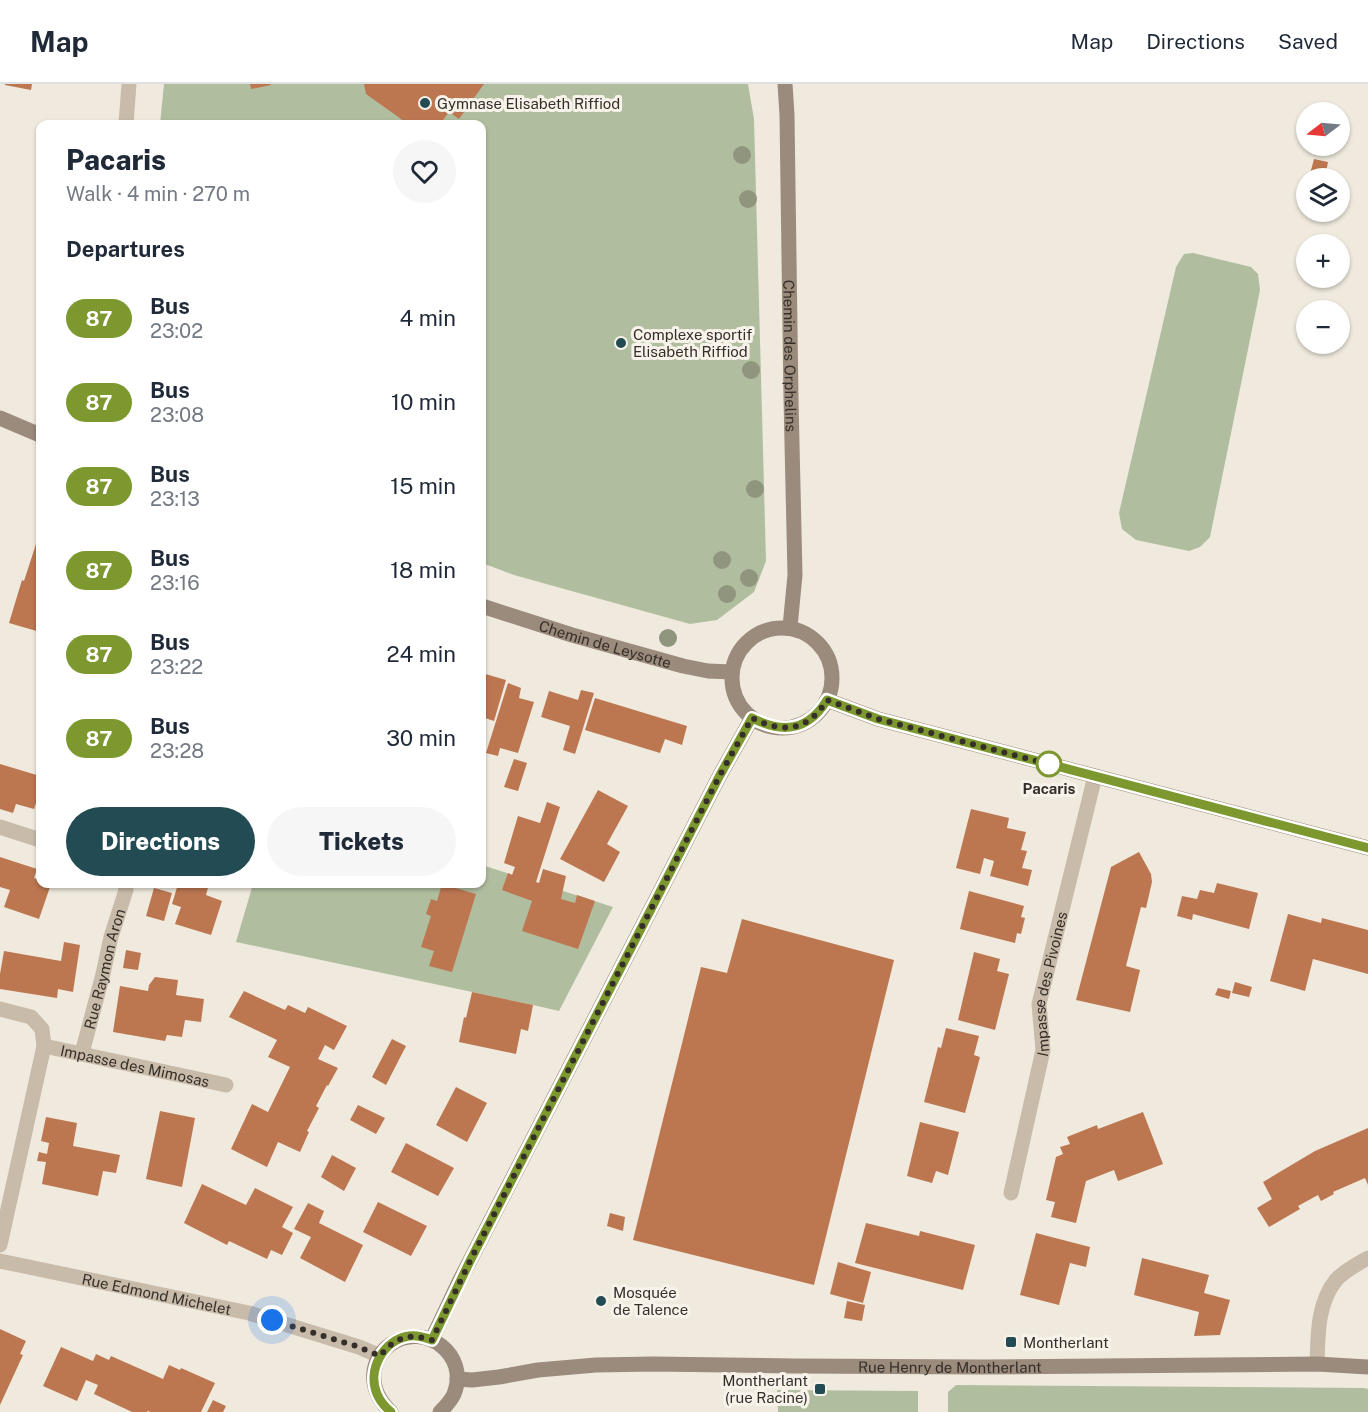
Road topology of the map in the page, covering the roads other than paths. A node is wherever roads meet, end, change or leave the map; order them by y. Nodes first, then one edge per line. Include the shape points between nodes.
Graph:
1 (129, 84) edge
2 (785, 84) edge
3 (126, 120) edge
4 (0, 418) edge
5 (36, 433) edge
6 (486, 607) edge
7 (790, 627) junction
8 (732, 672) junction
9 (827, 700) junction
10 (752, 718) junction
11 (1095, 776) junction
12 (0, 827) edge
13 (36, 839) edge
14 (1368, 848) edge
15 (126, 888) edge
16 (0, 1009) edge
17 (44, 1046) junction
18 (82, 1053) junction
19 (226, 1085) dead end
20 (1011, 1193) dead end
21 (0, 1245) edge
22 (1368, 1258) edge
23 (0, 1261) edge
24 (432, 1340) junction
25 (380, 1356) junction
26 (1317, 1364) junction
27 (1368, 1367) edge
28 (457, 1379) junction
29 (391, 1412) edge
30 (440, 1412) edge

1 - 3 street
2 - 7 street, Chemin des Orphelins via 795,575
4 - 5 street
6 - 8 street, Chemin de Leysotte via 683,666
7 - 8 street via 758,633 746,643
7 - 9 street via 818,642 828,657 832,685
8 - 10 street via 733,689
9 - 10 street via 821,710 801,725 767,726
9 - 11 street via 878,719
10 - 24 street
11 - 14 street
11 - 20 street, Impasse des Pivoines via 1039,1004 1043,1050
12 - 13 street
15 - 18 street, Rue Raymon Aron
16 - 17 street via 31,1017 42,1029
17 - 18 street, Impasse des Mimosas
17 - 21 street
18 - 19 street, Impasse des Mimosas
22 - 26 street via 1337,1280 1324,1303 1318,1328
23 - 25 street, Rue Edmond Michelet via 249,1313
24 - 25 street via 409,1336 397,1340
24 - 28 street via 451,1356
25 - 29 street via 375,1368 376,1393
26 - 27 street, Rue Henry de Montherlant
26 - 28 street, Rue Henry de Montherlant via 643,1364
28 - 30 street via 455,1392

